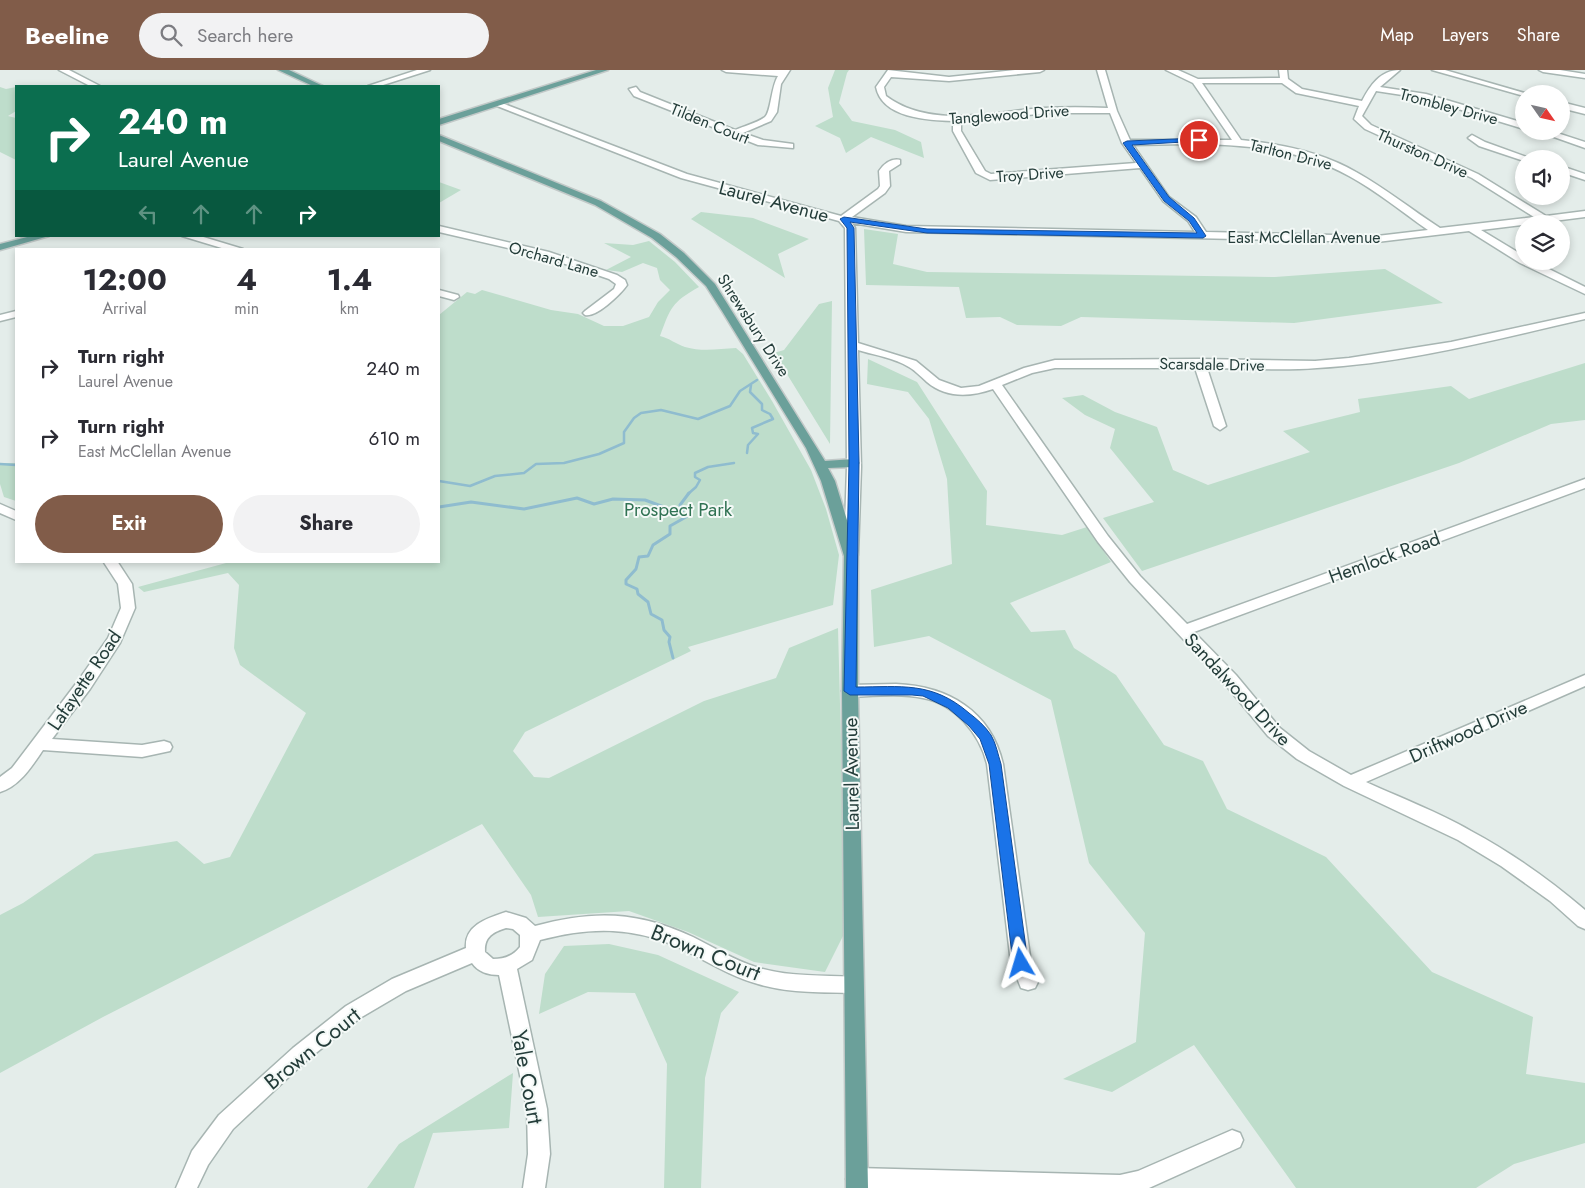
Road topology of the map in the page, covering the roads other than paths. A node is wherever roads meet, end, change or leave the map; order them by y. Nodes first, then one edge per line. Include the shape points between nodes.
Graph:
1 (63, 70) edge
2 (282, 70) edge
3 (426, 70) edge
4 (604, 70) edge
5 (726, 70) edge
6 (1040, 70) edge
7 (1101, 70) edge
8 (1170, 70) edge
9 (1283, 70) edge
10 (1396, 70) edge
11 (1436, 70) edge
12 (1543, 70) edge
13 (785, 72) edge
14 (891, 72) edge
15 (1585, 76) edge
16 (1284, 80) junction
17 (1196, 81) junction
18 (94, 85) edge
19 (317, 85) edge
20 (375, 85) edge
21 (1373, 88) junction
22 (633, 89) dead end
23 (1515, 92) edge
24 (496, 104) junction
25 (1364, 104) junction
26 (1570, 107) edge
27 (1114, 111) junction
28 (1585, 111) edge
29 (957, 119) junction
30 (440, 122) edge
31 (1515, 123) edge
32 (734, 133) junction
33 (440, 138) edge
34 (1472, 138) dead end
35 (1569, 140) edge
36 (1238, 142) junction
37 (1127, 143) junction
38 (1585, 145) edge
39 (790, 146) dead end
40 (1515, 155) edge
41 (897, 162) dead end
42 (1141, 165) junction
43 (1570, 172) edge
44 (1585, 177) edge
45 (1585, 214) edge
46 (1538, 215) edge
47 (1570, 216) edge
48 (844, 219) junction
49 (1515, 222) edge
50 (1470, 227) junction
51 (440, 229) edge
52 (1436, 232) junction
53 (1203, 236) junction
54 (40, 237) edge
55 (190, 237) edge
56 (229, 237) edge
57 (211, 243) junction
58 (0, 247) edge
59 (234, 248) edge
60 (1515, 255) edge
61 (1542, 270) edge
62 (1585, 291) edge
63 (440, 293) edge
64 (454, 297) dead end
65 (589, 313) dead end
66 (15, 314) edge
67 (1585, 316) edge
68 (0, 318) edge
69 (852, 345) junction
70 (1199, 364) junction
71 (995, 384) junction
72 (1220, 426) dead end
73 (854, 462) junction
74 (820, 465) junction
75 (1585, 483) edge
76 (0, 508) edge
77 (15, 516) edge
78 (851, 556) junction
79 (111, 563) edge
80 (1183, 631) junction
81 (1582, 684) edge
82 (850, 691) junction
83 (40, 744) junction
84 (164, 746) dead end
85 (1350, 782) junction
86 (0, 786) edge
87 (1585, 922) edge
88 (530, 935) junction
89 (475, 953) junction
90 (507, 966) junction
91 (1028, 982) dead end
92 (853, 985) junction
93 (1232, 1140) dead end
94 (857, 1183) edge
95 (186, 1187) edge
96 (534, 1188) edge

1 - 18 street
2 - 19 main road
3 - 20 street
4 - 24 main road
5 - 13 street
6 - 14 street via 949,79
7 - 27 street
8 - 17 street
9 - 16 street
10 - 21 street, Thurston Drive
11 - 23 street
12 - 15 street
13 - 32 street via 768,119
14 - 29 street, Tanglewood Drive via 879,90 887,102 915,114
16 - 17 street
16 - 25 street via 1298,91
17 - 36 street
21 - 25 street, Thurston Drive
21 - 31 street, Trombley Drive via 1423,96
22 - 32 street, Tilden Court via 637,94
24 - 30 main road
24 - 48 street, Laurel Avenue via 684,176
25 - 46 street, Thurston Drive via 1358,119 1368,127 1475,176
26 - 28 street
27 - 29 street, Tanglewood Drive via 1055,110
27 - 37 street
29 - 42 street, Troy Drive via 957,131 981,173 990,177
32 - 39 street, Tilden Court via 760,143
33 - 74 main road, Shrewsbury Drive via 598,203 674,249 719,297
34 - 40 street
35 - 38 street
36 - 37 street, Tarlton Drive
36 - 52 street, Tarlton Drive via 1290,151 1340,167
37 - 42 street
41 - 48 street via 884,171 882,191
42 - 53 street via 1166,199 1192,219
43 - 44 street
45 - 47 street, East McClellan Avenue
48 - 53 street, East McClellan Avenue via 927,231
48 - 69 street, Laurel Avenue via 850,228
49 - 50 street, East McClellan Avenue
50 - 52 street, East McClellan Avenue
50 - 60 street
51 - 65 street, Orchard Lane via 545,254 622,282 618,290
52 - 53 street, East McClellan Avenue via 1377,239
54 - 58 main road
55 - 57 street
56 - 57 street
57 - 59 street
61 - 62 street
63 - 64 street
66 - 68 street
67 - 70 street, Scarsdale Drive via 1373,361 1314,365
69 - 71 street, Scarsdale Drive via 912,363 947,389 970,391
69 - 73 street, Laurel Avenue
70 - 71 street, Scarsdale Drive via 1055,364
70 - 72 street
71 - 80 street, Sandalwood Drive via 1103,539
73 - 74 main road
73 - 78 street, Laurel Avenue
74 - 78 main road, Shrewsbury Drive via 828,480
75 - 80 street, Hemlock Road
76 - 77 street
78 - 82 main road, Laurel Avenue
79 - 83 street, Lafayette Road via 125,584 128,608 115,639
80 - 85 street, Sandalwood Drive via 1230,678 1274,732 1303,755
81 - 85 street, Driftwood Drive
82 - 91 street via 926,692 952,704 986,737 995,764 1021,963
82 - 92 main road, Laurel Avenue
83 - 84 street via 142,751
83 - 86 street, Lafayette Road via 18,772
85 - 87 street, Sandalwood Drive via 1464,835 1508,861
88 - 89 street via 514,921 497,921 478,934 474,942
88 - 90 street via 521,959
88 - 92 street, Brown Court via 574,925 617,921 660,932 759,976
89 - 90 street via 480,962
89 - 95 street, Brown Court via 391,989 352,1012 300,1054 226,1122 200,1158
90 - 96 street, Yale Court via 536,1109 539,1154
92 - 94 main road, Laurel Avenue
93 - 94 street via 1140,1181 1120,1186

